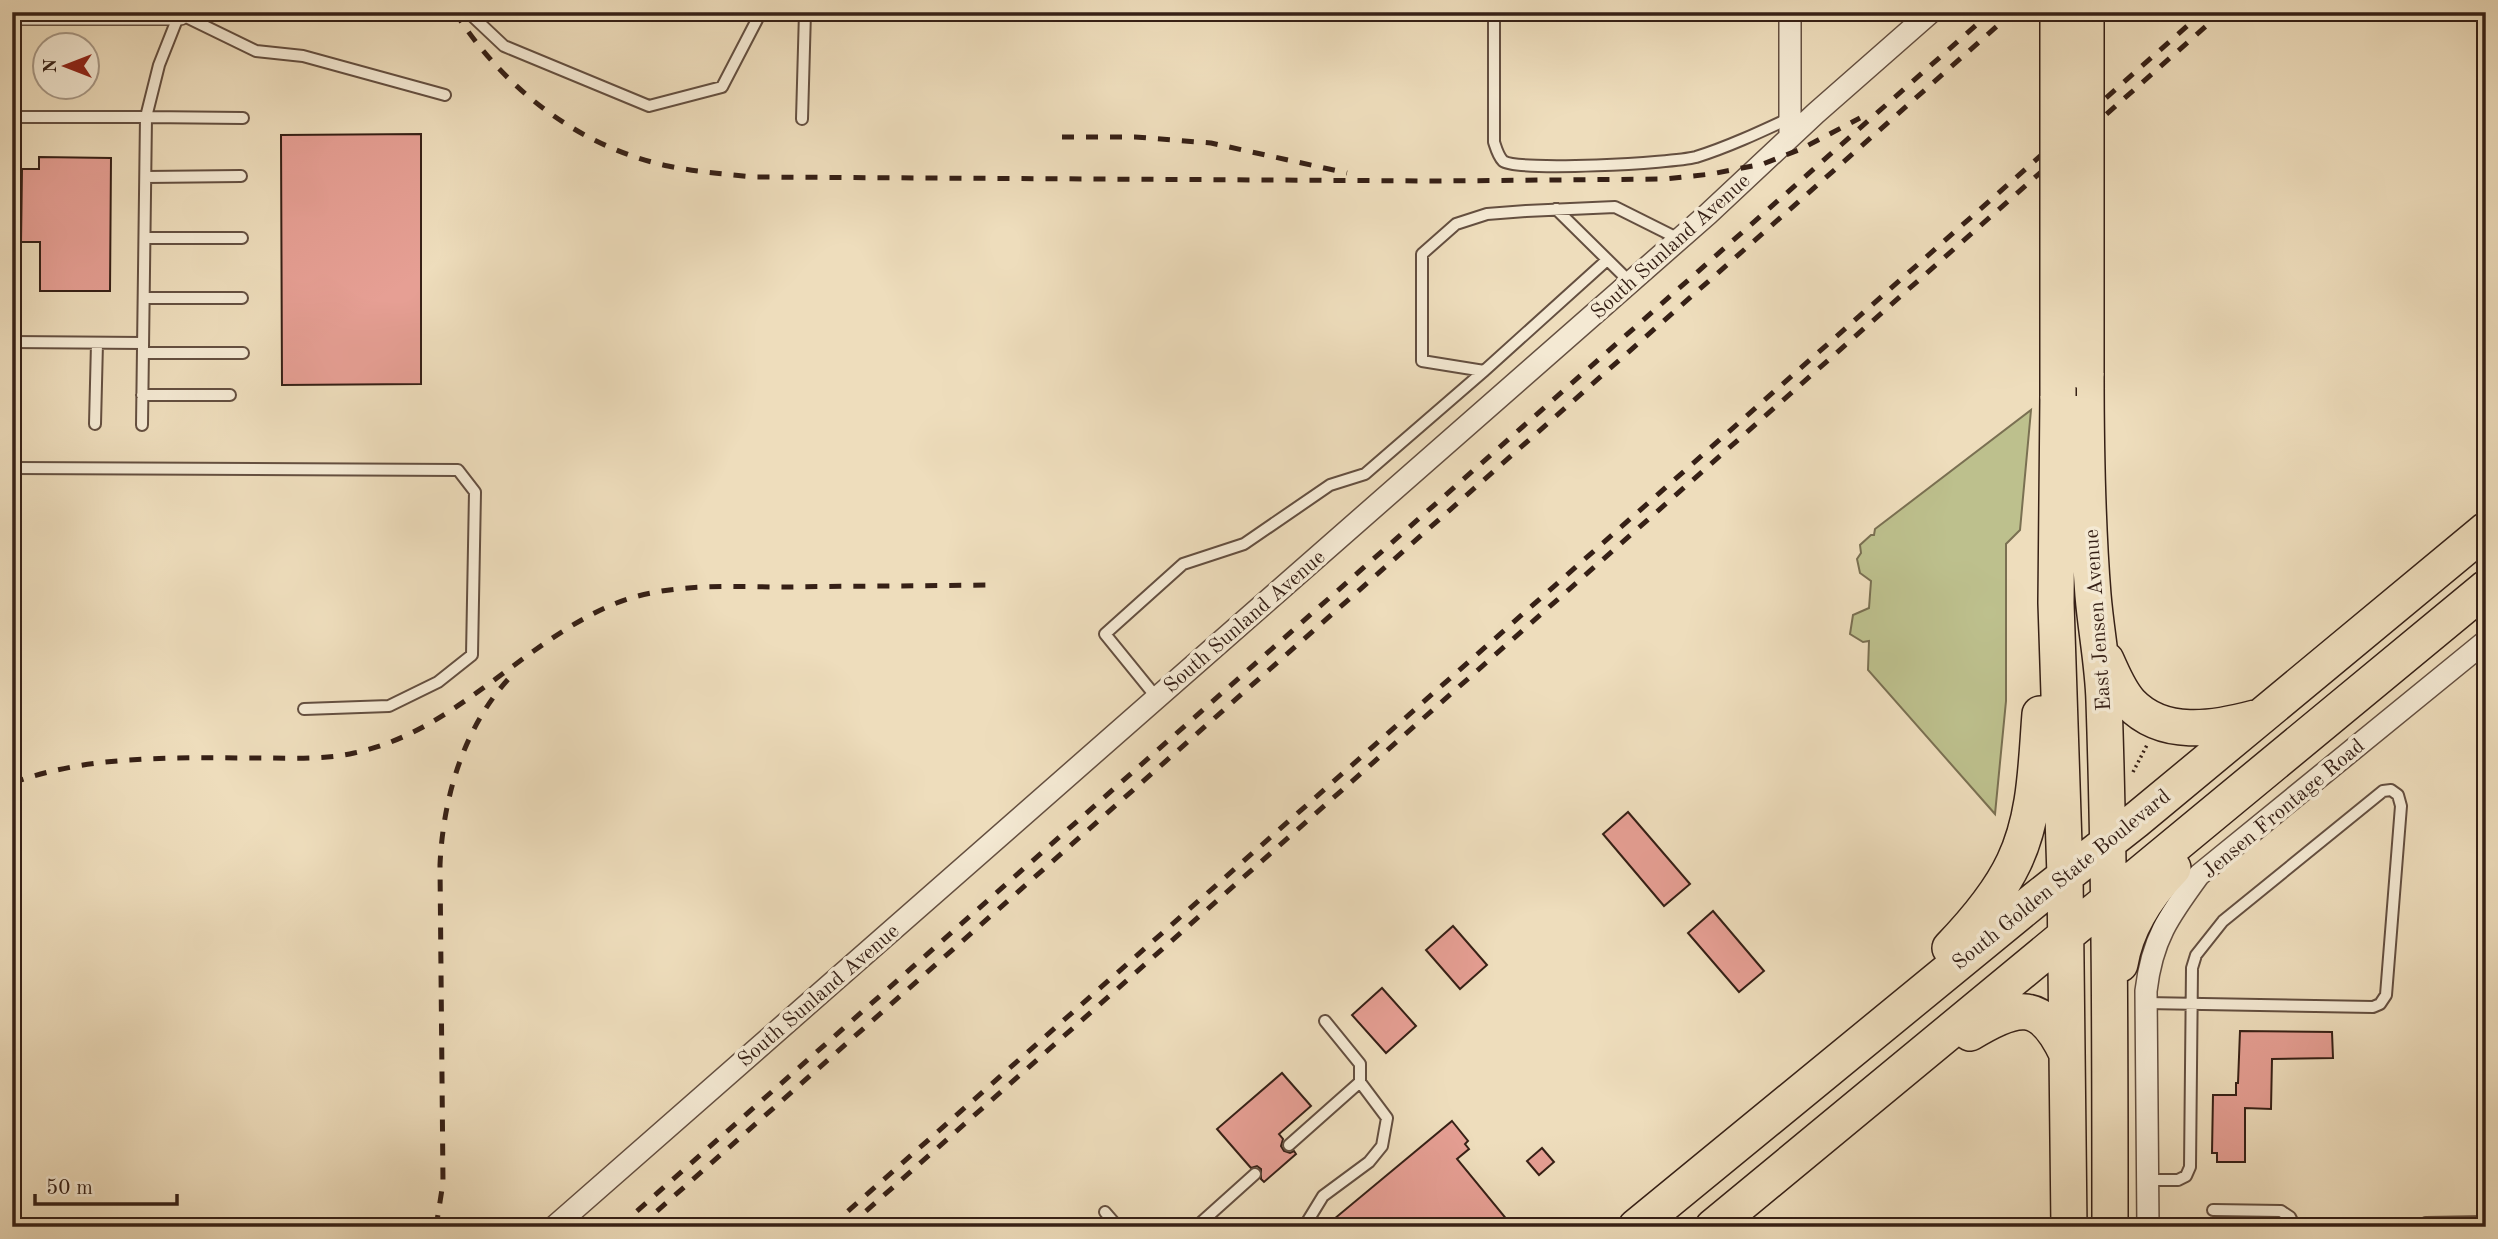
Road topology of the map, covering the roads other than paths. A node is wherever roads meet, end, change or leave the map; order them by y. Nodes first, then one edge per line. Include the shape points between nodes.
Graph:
1 (468, 12) edge
2 (761, 12) edge
3 (805, 12) edge
4 (1790, 12) edge
5 (1931, 12) edge
6 (2058, 12) edge
7 (2086, 12) edge
8 (181, 13) edge
9 (21, 14) edge
10 (1494, 18) dead end
11 (444, 95) dead end
12 (12, 117) edge
13 (146, 117) junction
14 (243, 118) dead end
15 (802, 118) dead end
16 (1790, 127) junction
17 (242, 176) dead end
18 (146, 177) junction
19 (1556, 209) junction
20 (145, 238) junction
21 (242, 238) dead end
22 (1679, 239) junction
23 (1607, 260) junction
24 (1630, 282) junction
25 (145, 298) junction
26 (242, 298) dead end
27 (12, 342) edge
28 (97, 343) junction
29 (143, 348) junction
30 (243, 353) dead end
31 (1484, 371) junction
32 (142, 395) junction
33 (230, 395) dead end
34 (95, 424) dead end
35 (142, 425) dead end
36 (12, 468) edge
37 (2056, 491) junction
38 (2486, 530) edge
39 (2486, 588) edge
40 (2486, 641) edge
41 (2100, 647) junction
42 (1157, 698) junction
43 (304, 709) dead end
44 (2258, 717) junction
45 (2284, 754) junction
46 (2108, 843) junction
47 (2065, 876) junction
48 (2109, 901) junction
49 (2066, 936) junction
50 (2146, 1003) junction
51 (2191, 1004) junction
52 (1325, 1021) dead end
53 (1868, 1036) junction
54 (2067, 1054) junction
55 (2110, 1055) junction
56 (1892, 1079) junction
57 (1360, 1082) junction
58 (1289, 1145) dead end
59 (2067, 1154) junction
60 (1255, 1174) dead end
61 (2147, 1180) junction
62 (2213, 1210) dead end
63 (1105, 1212) dead end
64 (2486, 1222) edge
65 (554, 1227) edge
66 (1118, 1227) edge
67 (1196, 1227) edge
68 (1304, 1227) edge
69 (1636, 1227) edge
70 (1713, 1227) edge
71 (2069, 1227) edge
72 (2090, 1227) edge
73 (2109, 1227) edge
74 (2148, 1227) edge
75 (2295, 1227) edge
76 (2424, 1227) edge

1 - 2 lane via 504,46 649,106 722,87
3 - 15 lane
4 - 16 street
5 - 16 street, South Sunland Avenue
6 - 37 main road, East Jensen Avenue, bridge
7 - 41 main road, East Jensen Avenue, bridge via 2086,373 2093,598
8 - 9 street
8 - 11 lane via 256,51 303,56
8 - 13 lane via 159,65
10 - 16 lane via 1494,142 1503,161 1572,165 1681,160
12 - 13 lane
13 - 14 lane
13 - 18 lane
16 - 22 street, South Sunland Avenue
17 - 18 lane
18 - 20 lane
19 - 22 lane via 1615,207
19 - 23 lane
19 - 31 lane via 1487,214 1456,224 1422,254 1422,360
20 - 21 lane
20 - 25 lane
22 - 24 street, South Sunland Avenue
23 - 24 lane
23 - 31 lane
24 - 42 street, South Sunland Avenue
25 - 26 lane
25 - 29 lane
27 - 28 lane
28 - 29 lane
28 - 34 lane
29 - 30 lane
29 - 32 lane
31 - 42 lane via 1365,474 1330,485 1244,544 1183,564 1105,634
32 - 33 lane
32 - 35 lane
36 - 43 lane via 458,470 475,492 472,655 438,682 389,706
37 - 47 main road, East Jensen Avenue
37 - 53 main road via 2035,784 2022,844 2004,880 1967,930
38 - 44 main road, South Golden State Boulevard
39 - 45 main road
40 - 50 street, Jensen Frontage Road via 2199,875 2155,944
41 - 44 main road via 2131,705 2165,724 2186,728 2227,725
41 - 46 main road, East Jensen Avenue
42 - 65 street, South Sunland Avenue
44 - 46 main road, South Golden State Boulevard
45 - 48 main road
45 - 55 main road via 2165,875 2138,913 2122,956
46 - 47 main road, South Golden State Boulevard
46 - 48 main road, East Jensen Avenue
47 - 49 main road, East Jensen Avenue
47 - 53 main road, South Golden State Boulevard
48 - 49 main road
48 - 55 main road, East Jensen Avenue
49 - 54 main road, East Jensen Avenue
49 - 56 main road
50 - 51 lane
50 - 61 street, Jensen Frontage Road
51 - 51 lane via 2380,1004 2386,995 2401,806 2398,794 2383,791 2223,921 2196,956
51 - 61 lane via 2190,1167 2178,1180
52 - 57 lane via 1360,1064
53 - 69 main road, South Golden State Boulevard
54 - 56 main road via 2041,1017 2006,1013
54 - 59 main road, East Jensen Avenue
55 - 73 main road, East Jensen Avenue
56 - 70 main road
57 - 58 lane
57 - 68 lane via 1387,1118 1382,1146 1369,1162 1323,1196
59 - 71 main road, East Jensen Avenue
59 - 72 main road
60 - 67 lane
61 - 74 street, Jensen Frontage Road
62 - 75 lane via 2281,1211
63 - 66 lane
64 - 76 lane via 2426,1223

